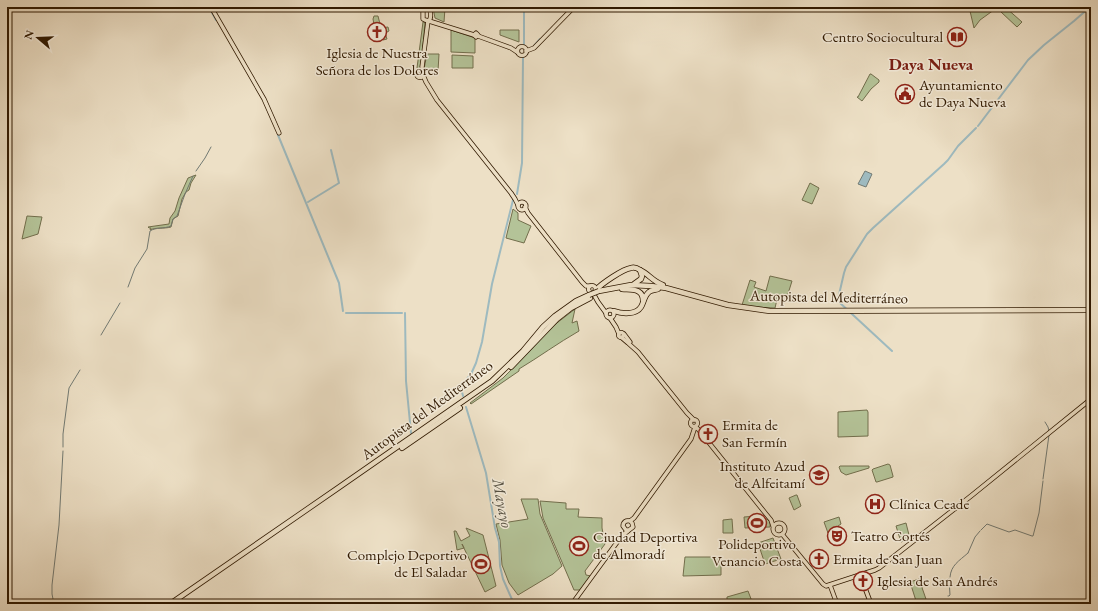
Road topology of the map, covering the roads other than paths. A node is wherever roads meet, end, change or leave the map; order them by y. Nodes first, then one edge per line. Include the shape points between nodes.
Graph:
1 (211, 7) edge
2 (574, 7) edge
3 (425, 9) edge
4 (428, 21) junction
5 (518, 50) junction
6 (526, 51) junction
7 (279, 132) dead end
8 (511, 193) junction
9 (521, 202) junction
10 (518, 205) junction
11 (524, 209) junction
12 (639, 269) junction
13 (631, 285) junction
14 (622, 289) junction
15 (658, 289) junction
16 (594, 291) junction
17 (680, 292) junction
18 (643, 302) junction
19 (1091, 311) edge
20 (849, 312) junction
21 (611, 314) junction
22 (1091, 400) edge
23 (692, 420) junction
24 (695, 426) junction
25 (631, 522) junction
26 (774, 525) junction
27 (626, 529) junction
28 (783, 533) junction
29 (867, 573) junction
30 (830, 585) junction
31 (170, 604) edge
32 (174, 604) edge
33 (572, 604) edge
34 (837, 604) edge
35 (871, 604) edge

1 - 7 main road via 264,99
2 - 6 main road via 534,48
3 - 4 main road via 423,19
3 - 4 main road via 431,13
4 - 5 main road
4 - 8 main road via 422,72 426,82 437,100
5 - 6 main road via 523,47
5 - 6 main road via 522,56
8 - 9 main road
8 - 10 main road
9 - 10 main road
9 - 11 main road via 525,204
10 - 11 main road via 518,209
11 - 16 main road via 582,282
12 - 13 highway via 641,279
12 - 16 highway via 626,269
12 - 17 highway via 657,283
13 - 16 highway, Autopista del Mediterráneo
13 - 17 highway, Autopista del Mediterráneo
14 - 15 highway, Autopista del Mediterráneo
14 - 16 highway, Autopista del Mediterráneo
14 - 18 highway via 639,292 643,296
15 - 18 highway via 649,292
15 - 20 highway, Autopista del Mediterráneo via 740,310 768,313
16 - 21 main road via 598,302
16 - 31 highway, Autopista del Mediterráneo via 555,316 492,381
16 - 32 highway, Autopista del Mediterráneo via 549,325 524,355 493,384
17 - 20 highway, Autopista del Mediterráneo via 751,309
18 - 21 highway via 637,311
19 - 20 highway, Autopista del Mediterráneo
21 - 23 main road via 616,327 628,343
22 - 29 main road via 908,546 879,568
23 - 24 main road via 697,422
23 - 24 main road via 690,424
24 - 25 main road via 688,444
24 - 26 main road
25 - 27 main road via 632,529
25 - 27 main road via 624,522
26 - 28 main road via 775,534
26 - 28 main road via 779,522 783,524
27 - 33 main road
28 - 30 main road via 824,585
29 - 30 main road
29 - 35 main road via 869,582 865,588
30 - 34 main road

